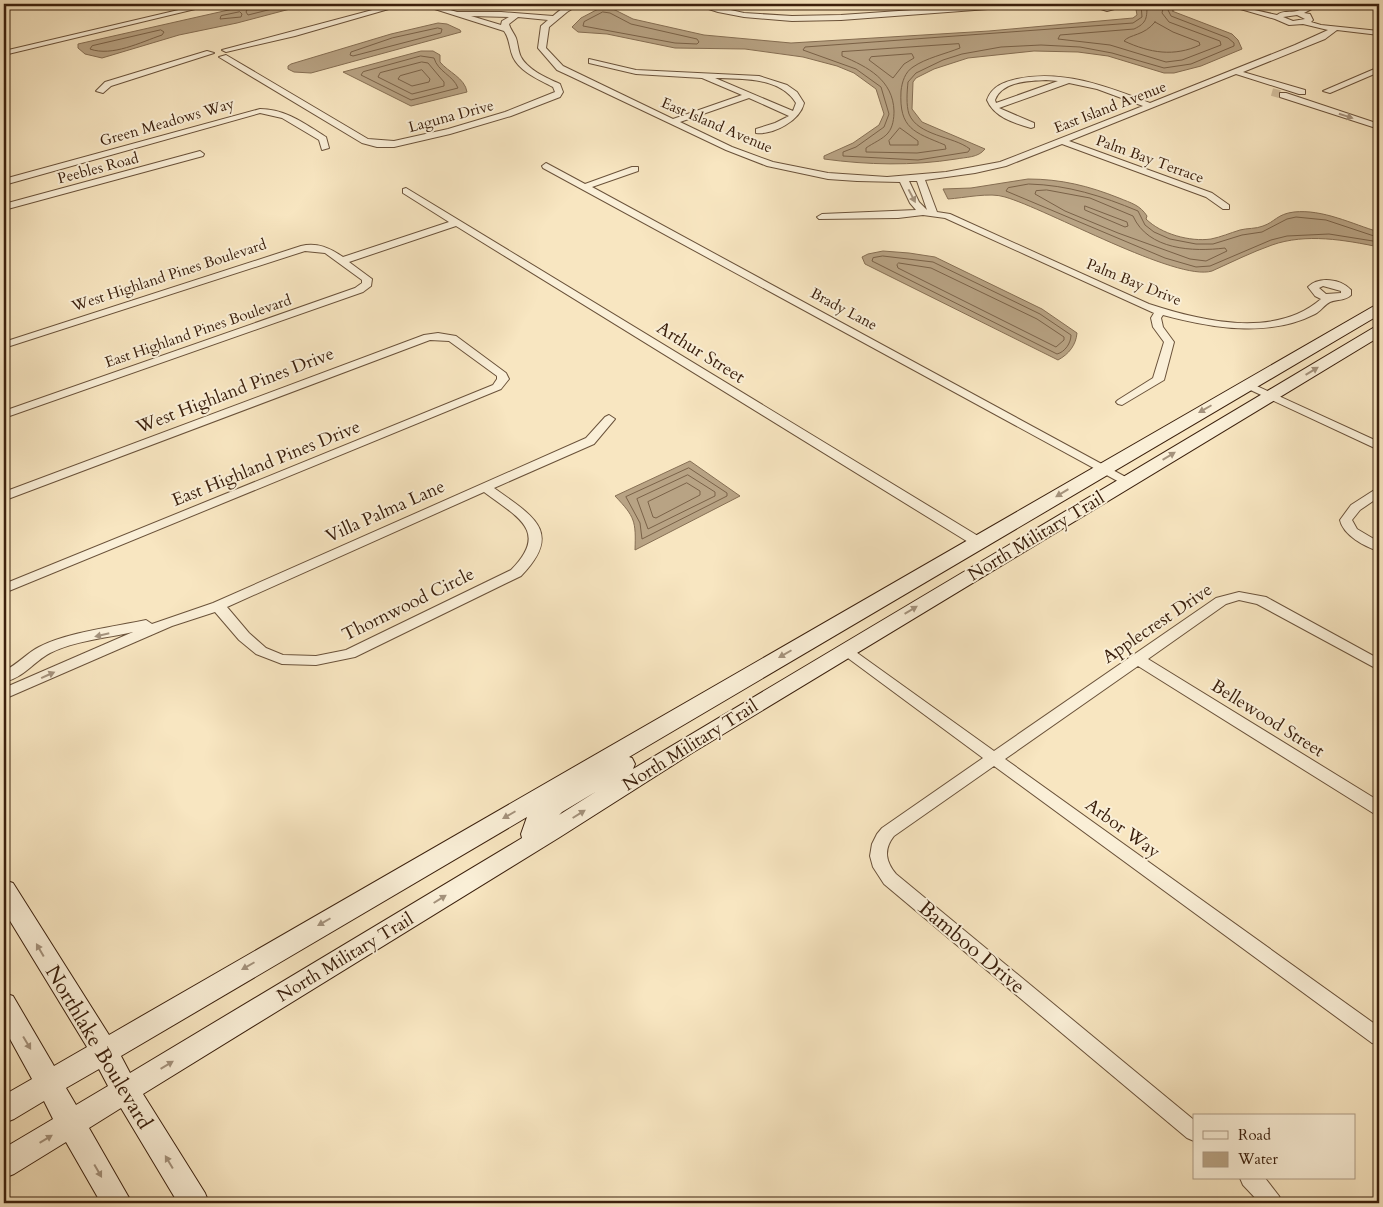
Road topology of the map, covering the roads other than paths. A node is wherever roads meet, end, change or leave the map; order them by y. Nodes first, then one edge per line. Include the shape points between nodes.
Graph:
1 (212, 4) edge
2 (402, 4) edge
3 (423, 4) edge
4 (577, 4) edge
5 (697, 4) edge
6 (1027, 4) edge
7 (1091, 4) edge
8 (1318, 4) edge
9 (1100, 6) dead end
10 (1240, 7) dead end
11 (458, 14) junction
12 (1298, 14) junction
13 (515, 16) junction
14 (1278, 17) junction
15 (554, 18) junction
16 (1306, 21) junction
17 (506, 29) junction
18 (1334, 29) junction
19 (1379, 33) edge
20 (4, 53) edge
21 (225, 54) junction
22 (592, 61) dead end
23 (1379, 69) edge
24 (1236, 72) junction
25 (703, 76) junction
26 (1225, 76) junction
27 (1258, 79) junction
28 (1069, 80) junction
29 (1213, 81) junction
30 (1242, 82) junction
31 (100, 91) dead end
32 (1327, 91) dead end
33 (1272, 92) tunnel mouth
34 (1293, 92) tunnel mouth
35 (739, 93) junction
36 (748, 96) junction
37 (1314, 97) junction
38 (1303, 102) junction
39 (994, 108) junction
40 (1147, 108) junction
41 (795, 115) junction
42 (1379, 118) edge
43 (668, 120) junction
44 (1031, 125) dead end
45 (1379, 127) edge
46 (759, 131) dead end
47 (1062, 141) junction
48 (325, 148) dead end
49 (200, 154) dead end
50 (546, 166) dead end
51 (635, 169) dead end
52 (920, 178) junction
53 (903, 179) junction
54 (4, 182) edge
55 (584, 187) junction
56 (406, 191) dead end
57 (1226, 207) dead end
58 (4, 208) edge
59 (928, 212) junction
60 (822, 217) dead end
61 (457, 222) junction
62 (342, 261) junction
63 (1329, 298) dead end
64 (1379, 309) edge
65 (1160, 312) junction
66 (1379, 331) edge
67 (4, 345) edge
68 (476, 355) joint
69 (1248, 385) junction
70 (1270, 396) junction
71 (1122, 402) dead end
72 (4, 414) edge
73 (609, 419) dead end
74 (1379, 446) edge
75 (1104, 468) junction
76 (1127, 481) junction
77 (485, 487) junction
78 (1379, 491) edge
79 (4, 496) edge
80 (978, 542) junction
81 (1379, 547) edge
82 (941, 563) junction
83 (4, 589) edge
84 (218, 606) junction
85 (167, 623) junction
86 (828, 629) junction
87 (844, 650) junction
88 (1138, 658) junction
89 (1379, 665) edge
90 (4, 677) edge
91 (4, 694) edge
92 (691, 709) junction
93 (684, 747) junction
94 (994, 759) junction
95 (1379, 809) edge
96 (535, 841) junction
97 (4, 890) edge
98 (4, 1004) edge
99 (1379, 1037) edge
100 (104, 1051) junction
101 (50, 1082) junction
102 (125, 1090) junction
103 (4, 1110) edge
104 (71, 1124) junction
105 (1193, 1131) edge
106 (4, 1164) edge
107 (1252, 1180) edge
108 (117, 1203) edge
109 (194, 1203) edge
110 (1272, 1203) edge

1 - 20 street
2 - 21 street
3 - 11 street
4 - 15 street
5 - 6 street via 748,16 787,19 829,19
7 - 9 street
8 - 12 street
10 - 14 street
11 - 13 street
11 - 17 street
12 - 14 street
12 - 16 street
13 - 15 street
13 - 17 street via 506,24
14 - 16 street via 1286,22
15 - 43 street, East Island Avenue via 545,26 542,48 560,68
16 - 18 street
17 - 21 street, Laguna Drive via 521,63 557,86 557,95 508,114 394,144 365,141
18 - 19 street
18 - 24 street, East Island Avenue via 1314,41
21 - 31 street via 210,57 210,53 108,84
22 - 25 street via 651,74
23 - 32 street
24 - 26 street, East Island Avenue
24 - 27 street
25 - 35 street
25 - 41 street via 747,77 784,87 799,99 800,108
26 - 29 street, East Island Avenue
26 - 30 street
27 - 37 street
27 - 38 street
28 - 39 street
28 - 39 street via 1043,78 1007,84 993,95
28 - 40 street
29 - 30 street, East Island Avenue
29 - 40 street, East Island Avenue
30 - 33 street
34 - 37 street
35 - 36 street
35 - 43 street
36 - 41 street
36 - 43 street
37 - 38 street
37 - 42 street
38 -> 45 street
39 - 44 street
40 - 47 street, East Island Avenue
41 - 46 street via 781,124
43 - 53 street, East Island Avenue via 770,164 847,177
47 - 52 street, East Island Avenue via 995,166
47 - 57 street, Palm Bay Terrace via 1209,195
48 - 54 street, Green Meadows Way via 323,139 282,114 260,111
49 - 58 street, Peebles Road
50 - 55 street, Brady Lane
51 - 55 street
52 - 53 street, East Island Avenue
52 - 59 street
53 -> 59 street via 915,202
55 - 75 street, Brady Lane
56 - 61 street, Arthur Street
59 - 60 street
59 - 65 street, Palm Bay Drive via 947,216
61 - 62 street
61 - 80 street, Arthur Street
62 - 67 street, West Highland Pines Boulevard via 324,249 296,250
62 - 72 street, East Highland Pines Boulevard via 367,279 364,287
63 - 65 street, Palm Bay Drive via 1312,312 1301,316 1257,324 1204,322
64 - 69 main road, North Military Trail
65 - 71 street via 1156,323 1169,342 1161,376
70 -> 66 main road, North Military Trail
68 - 79 street, West Highland Pines Drive via 452,338 420,339
68 - 83 street, East Highland Pines Drive via 502,374 497,387
69 - 70 street
69 -> 75 main road, North Military Trail
70 - 74 street
76 -> 70 main road, North Military Trail
73 - 77 street, Villa Palma Lane via 590,441
75 - 76 street, Brady Lane
75 -> 80 main road, North Military Trail
87 -> 76 main road, North Military Trail
77 - 84 street, Villa Palma Lane
77 - 84 street, Thornwood Circle via 529,521 538,535 537,547 528,562 516,573 350,654 303,662 279,658 260,651
78 - 81 street via 1350,511 1346,521 1356,535
80 - 82 main road, North Military Trail
82 - 86 main road, North Military Trail
82 - 87 main road via 936,578 853,628 846,636
84 - 85 street, Villa Palma Lane
85 -> 90 street, Villa Palma Lane via 58,644
91 -> 85 street, Villa Palma Lane
86 -> 92 main road, North Military Trail
86 - 93 main road via 817,653 698,725
87 - 93 main road, North Military Trail
87 - 94 street, Arbor Way
88 - 89 street, Applecrest Drive via 1221,601 1239,596 1271,604
88 - 94 street, Applecrest Drive
88 - 95 street, Bellewood Street
92 - 96 main road via 656,744 554,806 537,820 533,834
92 -> 100 main road, North Military Trail
96 -> 93 main road, North Military Trail
94 - 99 street, Arbor Way
94 - 105 street, Bamboo Drive via 888,832 877,849 878,861 883,870
102 -> 96 main road, North Military Trail
100 -> 97 main road, Northlake Boulevard
98 -> 101 main road
100 - 101 main road, North Military Trail
100 - 102 main road, Northlake Boulevard
101 - 103 main road, North Military Trail
101 - 104 main road
102 - 104 main road, North Military Trail
109 -> 102 main road, Northlake Boulevard
106 -> 104 main road, North Military Trail
104 -> 108 main road
107 - 110 street

